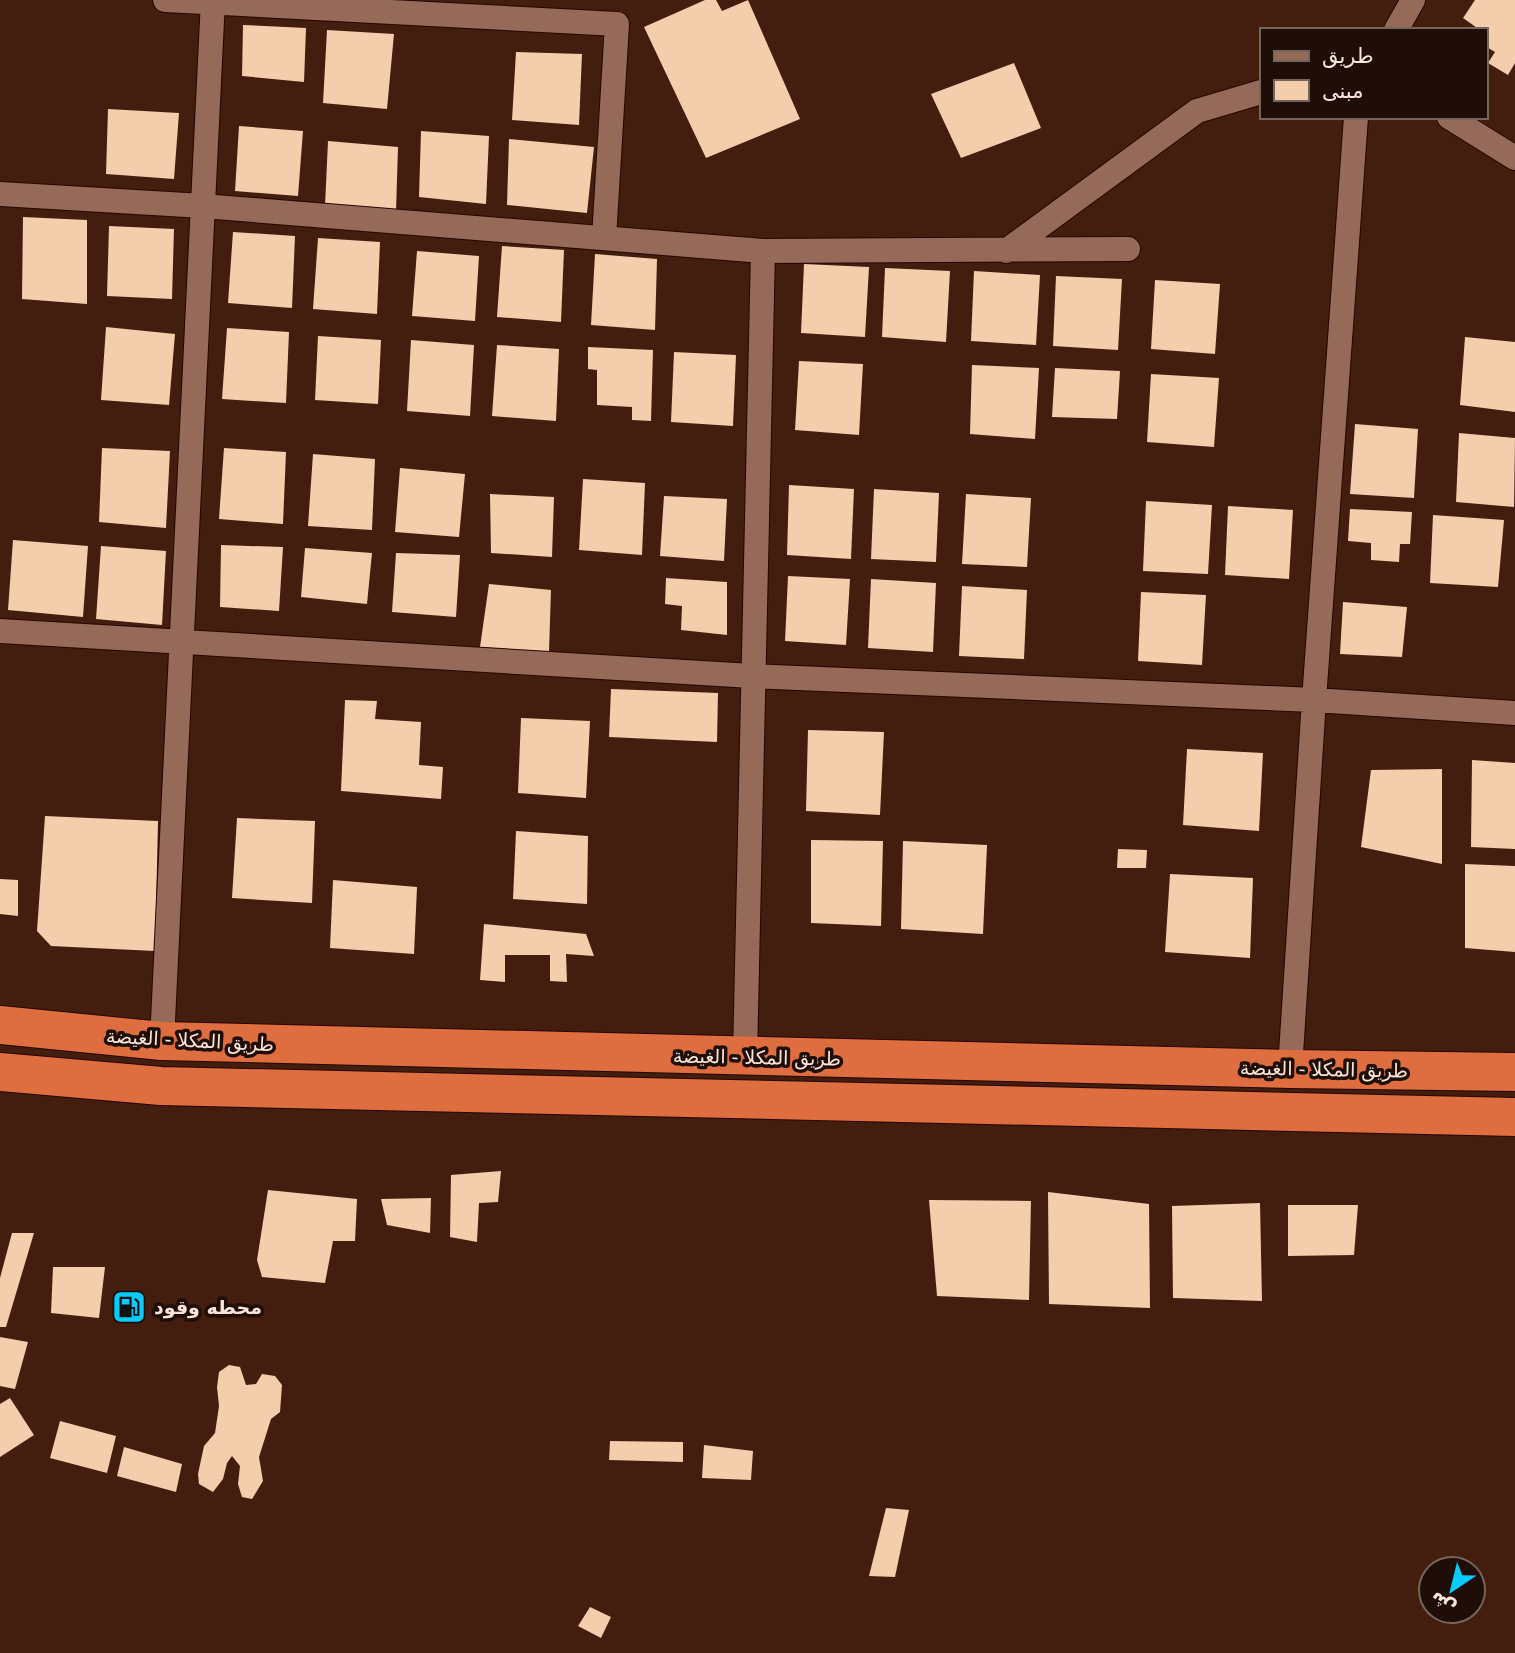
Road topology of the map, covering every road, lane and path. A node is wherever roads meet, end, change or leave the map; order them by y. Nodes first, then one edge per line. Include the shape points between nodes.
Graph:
1 (165, 0) edge
2 (1413, 0) edge
3 (213, 2) edge
4 (1397, 28) edge
5 (1260, 92) edge
6 (1356, 119) edge
7 (1452, 119) edge
8 (1515, 158) edge
9 (0, 194) edge
10 (203, 206) junction
11 (604, 238) junction
12 (1128, 249) dead end
13 (763, 251) junction
14 (1006, 251) junction
15 (0, 631) edge
16 (183, 642) junction
17 (752, 676) junction
18 (1314, 700) junction
19 (1515, 713) edge
20 (0, 1025) edge
21 (162, 1041) junction
22 (745, 1056) junction
23 (1290, 1069) junction
24 (0, 1072) edge
25 (1515, 1072) edge
26 (161, 1086) junction
27 (1515, 1117) edge

1 - 3 street
2 - 4 street
3 - 10 street
3 - 11 street via 617,24
5 - 14 street via 1197,111
6 - 18 street
7 - 8 street
9 - 10 street
10 - 11 street
10 - 16 street
11 - 13 street
12 - 14 street
13 - 14 street
13 - 17 street
15 - 16 street
16 - 17 street
16 - 21 street
17 - 18 street
17 - 22 street
18 - 19 street
18 - 23 street
20 - 21 highway, طريق المكلا - الغيضة
21 - 22 highway, طريق المكلا - الغيضة
21 - 26 highway
22 - 23 highway, طريق المكلا - الغيضة
23 - 25 highway, طريق المكلا - الغيضة
24 - 26 highway
26 - 27 highway

